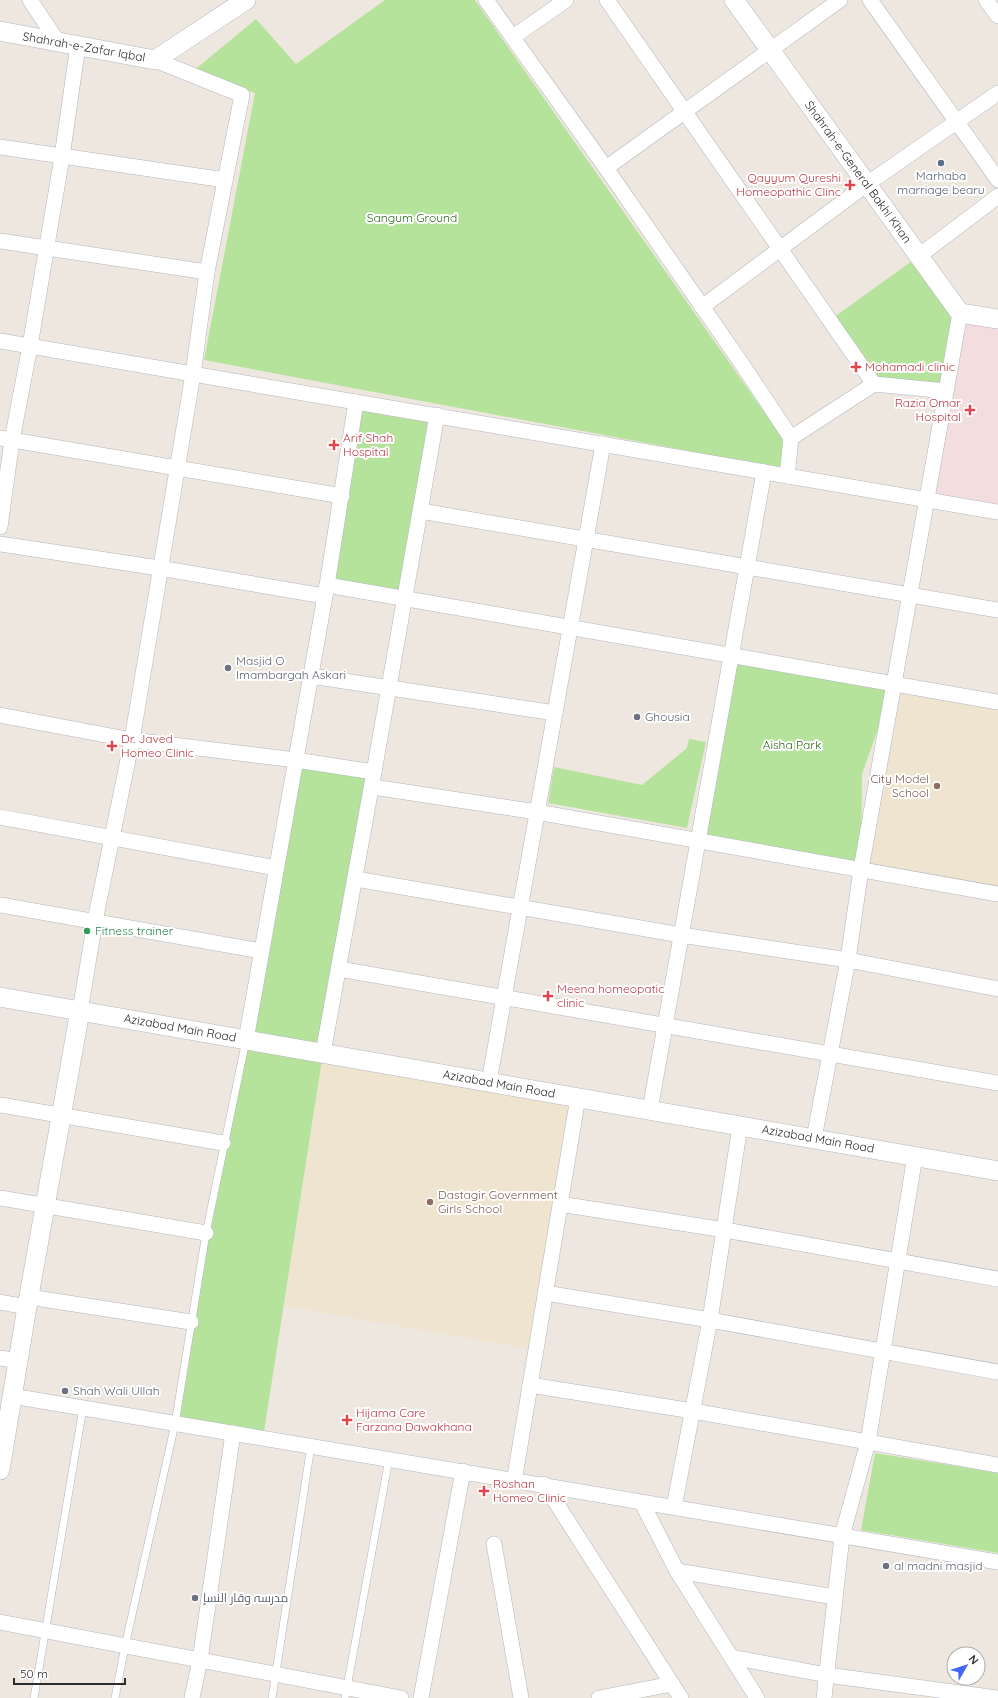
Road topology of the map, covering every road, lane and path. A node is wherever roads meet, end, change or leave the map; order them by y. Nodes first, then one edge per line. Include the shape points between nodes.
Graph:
1 (30, 0) edge
2 (246, 0) edge
3 (486, 0) edge
4 (566, 0) edge
5 (607, 0) edge
6 (734, 0) edge
7 (840, 0) edge
8 (870, 0) edge
9 (986, 0) edge
10 (998, 16) edge
11 (0, 31) edge
12 (513, 37) junction
13 (58, 42) junction
14 (78, 45) junction
15 (770, 50) junction
16 (155, 60) junction
17 (998, 93) edge
18 (686, 111) junction
19 (956, 122) junction
20 (0, 147) edge
21 (62, 157) junction
22 (606, 168) junction
23 (225, 180) junction
24 (998, 180) edge
25 (867, 184) junction
26 (998, 196) edge
27 (0, 240) edge
28 (47, 248) junction
29 (780, 249) junction
30 (919, 256) junction
31 (207, 272) junction
32 (702, 307) junction
33 (960, 313) junction
34 (998, 319) edge
35 (0, 341) edge
36 (30, 346) junction
37 (192, 374) junction
38 (874, 384) junction
39 (946, 391) junction
40 (356, 402) junction
41 (437, 415) junction
42 (791, 438) junction
43 (6, 439) edge
44 (603, 444) junction
45 (177, 469) junction
46 (764, 472) junction
47 (787, 476) junction
48 (342, 496) junction
49 (927, 500) junction
50 (421, 511) junction
51 (998, 512) edge
52 (0, 527) edge
53 (586, 539) junction
54 (0, 544) edge
55 (746, 567) junction
56 (159, 568) junction
57 (325, 590) junction
58 (910, 595) junction
59 (406, 599) junction
60 (998, 610) edge
61 (570, 628) junction
62 (730, 656) junction
63 (311, 676) junction
64 (894, 684) junction
65 (390, 688) junction
66 (998, 702) edge
67 (555, 713) junction
68 (0, 716) edge
69 (132, 740) junction
70 (296, 760) junction
71 (374, 772) junction
72 (373, 787) junction
73 (538, 812) junction
74 (0, 817) edge
75 (113, 838) junction
76 (697, 840) junction
77 (276, 868) junction
78 (861, 869) junction
79 (356, 879) junction
80 (998, 894) edge
81 (0, 905) edge
82 (520, 908) junction
83 (94, 921) junction
84 (680, 935) junction
85 (262, 951) junction
86 (848, 960) junction
87 (339, 970) junction
88 (998, 989) edge
89 (0, 997) edge
90 (504, 998) junction
91 (80, 1011) junction
92 (664, 1026) junction
93 (246, 1040) junction
94 (323, 1053) junction
95 (829, 1054) junction
96 (490, 1082) junction
97 (998, 1083) edge
98 (578, 1097) junction
99 (0, 1105) edge
100 (650, 1110) junction
101 (61, 1115) junction
102 (740, 1126) junction
103 (814, 1138) junction
104 (223, 1143) junction
105 (915, 1156) junction
106 (998, 1171) edge
107 (0, 1198) edge
108 (560, 1204) junction
109 (45, 1206) junction
110 (725, 1230) junction
111 (206, 1233) junction
112 (898, 1261) junction
113 (998, 1279) edge
114 (546, 1293) junction
115 (0, 1302) edge
116 (28, 1302) junction
117 (710, 1320) junction
118 (191, 1322) junction
119 (883, 1352) junction
120 (9, 1360) edge
121 (998, 1372) edge
122 (530, 1385) junction
123 (12, 1396) junction
124 (83, 1408) junction
125 (694, 1411) junction
126 (4, 1416) edge
127 (175, 1424) junction
128 (233, 1433) junction
129 (868, 1442) junction
130 (311, 1446) junction
131 (389, 1459) junction
132 (998, 1465) edge
133 (0, 1470) edge
134 (463, 1471) junction
135 (514, 1482) junction
136 (544, 1484) junction
137 (642, 1502) junction
138 (674, 1507) junction
139 (842, 1536) junction
140 (494, 1544) dead end
141 (998, 1562) edge
142 (677, 1571) junction
143 (835, 1597) junction
144 (0, 1622) edge
145 (45, 1631) junction
146 (125, 1646) junction
147 (731, 1657) junction
148 (200, 1660) junction
149 (277, 1674) junction
150 (827, 1675) junction
151 (672, 1684) junction
152 (346, 1693) edge
153 (34, 1698) edge
154 (115, 1698) edge
155 (192, 1698) edge
156 (272, 1698) edge
157 (401, 1698) edge
158 (421, 1698) edge
159 (521, 1698) edge
160 (599, 1698) edge
161 (681, 1698) edge
162 (757, 1698) edge
163 (824, 1698) edge
164 (998, 1698) edge

1 - 13 street
2 - 16 street, Shahrah-e-Zafar Iqbal
3 - 12 street
4 - 12 street
5 - 18 street
6 - 15 street, Shahrah-e-General Bakhi Khan
7 - 15 street
8 - 19 street
9 - 10 street
11 - 13 street, Shahrah-e-Zafar Iqbal
12 - 22 street
13 - 14 street, Shahrah-e-Zafar Iqbal
14 - 16 street, Shahrah-e-Zafar Iqbal
14 - 21 street
15 - 18 street
15 - 25 street, Shahrah-e-General Bakhi Khan
16 - 23 street via 242,95
17 - 19 street
18 - 22 street
18 - 29 street
19 - 24 street
19 - 25 street
20 - 21 street
21 - 23 street
21 - 28 street
22 - 32 street
23 - 31 street
25 - 29 street
25 - 30 street, Shahrah-e-General Bakhi Khan
26 - 30 street
27 - 28 street
28 - 31 street
28 - 36 street
29 - 32 street
29 - 38 street
30 - 33 street, Shahrah-e-General Bakhi Khan
31 - 37 street
32 - 42 street
33 - 34 street
33 - 39 street
35 - 36 street
36 - 37 street
36 - 43 street
37 - 40 street
37 - 45 street
38 - 39 street
38 - 42 street
39 - 49 street
40 - 41 street
40 - 48 street
41 - 44 street
41 - 50 street
42 - 47 street
43 - 45 street
43 - 52 street
44 - 46 street
44 - 53 street
45 - 48 street
45 - 56 street
46 - 47 street
46 - 55 street
47 - 49 street
48 - 57 street
49 - 51 street
49 - 58 street
50 - 53 street
50 - 59 street
53 - 55 street
53 - 61 street
54 - 56 street
55 - 58 street
55 - 62 street
56 - 57 street
56 - 69 street
57 - 59 street
57 - 63 street
58 - 60 street
58 - 64 street
59 - 61 street
59 - 65 street
61 - 62 street
61 - 67 street
62 - 64 street
62 - 76 street
63 - 65 street
63 - 70 street
64 - 66 street
64 - 78 street
65 - 67 street
65 - 71 street
67 - 73 street
68 - 69 street
69 - 70 street
69 - 75 street
70 - 71 street
70 - 77 street
71 - 72 street
72 - 73 street
72 - 79 street
73 - 76 street
73 - 82 street
74 - 75 street
75 - 77 street
75 - 83 street
76 - 78 street
76 - 84 street
77 - 85 street
78 - 80 street
78 - 86 street
79 - 82 street
79 - 87 street
81 - 83 street
82 - 84 street
82 - 90 street
83 - 85 street
83 - 91 street
84 - 86 street
84 - 92 street
85 - 93 street
86 - 88 street
86 - 95 street
87 - 90 street
87 - 94 street
89 - 91 street, Azizabad Main Road
90 - 92 street
90 - 96 street
91 - 93 street, Azizabad Main Road
91 - 101 street
92 - 95 street
92 - 100 street
93 - 94 street, Azizabad Main Road
93 - 104 lane
94 - 96 street, Azizabad Main Road
95 - 97 street
95 - 103 street
96 - 98 street, Azizabad Main Road
98 - 100 street, Azizabad Main Road
98 - 108 street
99 - 101 street
100 - 102 street, Azizabad Main Road
101 - 104 street
101 - 109 street
102 - 103 street, Azizabad Main Road
102 - 110 street
103 - 105 street, Azizabad Main Road
104 - 111 lane
105 - 106 street, Azizabad Main Road
105 - 112 street
107 - 109 street
108 - 110 street
108 - 114 street
109 - 111 street
109 - 116 street
110 - 112 street
110 - 117 street
111 - 118 lane
112 - 113 street
112 - 119 street
114 - 117 street
114 - 122 street
115 - 116 street
116 - 118 street
116 - 120 street
117 - 119 street
117 - 125 street
118 - 127 lane
119 - 121 street
119 - 129 street
120 - 123 street
122 - 125 street
122 - 135 street
123 - 124 street
123 - 126 street
124 - 127 street
124 - 145 lane
125 - 129 street
125 - 138 street
126 - 133 street
127 - 128 street
127 - 146 lane
128 - 130 street
128 - 148 street
129 - 132 street
129 - 139 street
130 - 131 street
130 - 149 lane
131 - 134 street
131 - 152 lane
134 - 135 street
134 - 158 street
135 - 136 street
136 - 137 street
136 - 151 street
137 - 138 street
137 - 142 street
138 - 139 street
139 - 141 street
139 - 143 street
140 - 159 street
142 - 143 street
142 - 147 street
143 - 150 street
144 - 145 street
145 - 146 street
145 - 153 lane
146 - 148 street
146 - 154 lane
147 - 150 street
147 - 162 street
148 - 149 street
148 - 155 street
149 - 152 street
149 - 156 lane
150 - 163 street
150 - 164 street
151 - 160 street
151 - 161 street
152 - 157 street

